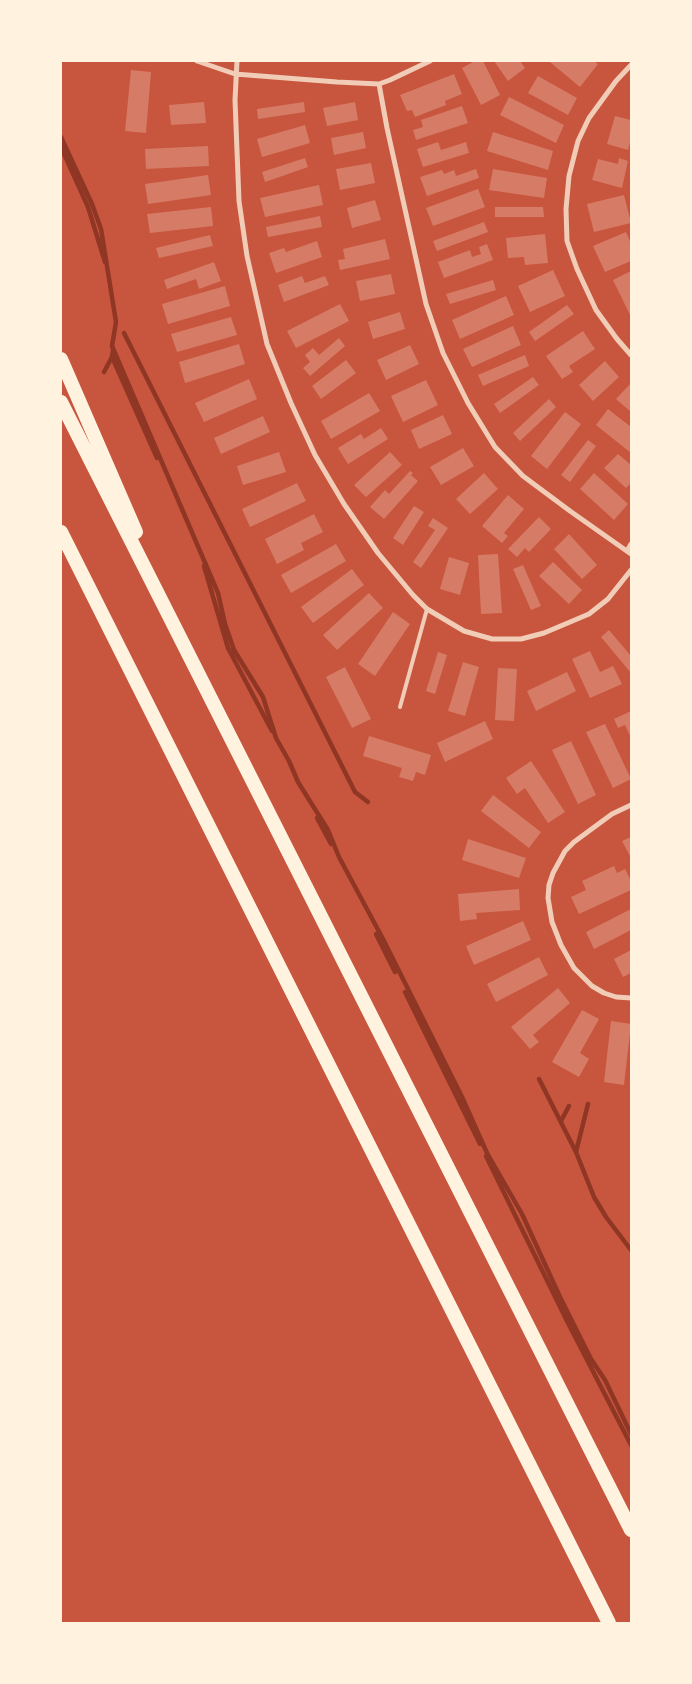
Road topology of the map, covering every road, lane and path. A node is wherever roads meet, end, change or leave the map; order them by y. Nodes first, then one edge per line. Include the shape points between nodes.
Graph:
1 (197, 61) edge
2 (237, 61) edge
3 (430, 61) edge
4 (631, 65) edge
5 (235, 74) junction
6 (379, 84) junction
7 (631, 355) edge
8 (61, 359) edge
9 (61, 402) edge
10 (61, 532) edge
11 (631, 544) edge
12 (629, 552) edge
13 (631, 570) edge
14 (426, 609) junction
15 (182, 641) junction
16 (400, 707) dead end
17 (631, 805) edge
18 (631, 998) edge
19 (631, 1530) edge
20 (609, 1623) edge

1 - 5 street
2 - 5 street
3 - 6 street
4 - 7 street via 589,118 578,142 569,176 566,208 567,241 577,268 596,310
5 - 6 street
5 - 14 street via 239,201 266,344 290,403 344,504 378,553
6 - 12 street via 426,304 443,353 468,403 495,447 523,476
8 - 15 highway
9 - 15 highway
10 - 20 highway
11 - 12 street
13 - 14 street via 608,599 589,614 521,639 478,636 451,625
14 - 16 lane
15 - 19 highway
17 - 18 street via 612,814 565,851 549,885 548,904 561,945 574,968 604,993

